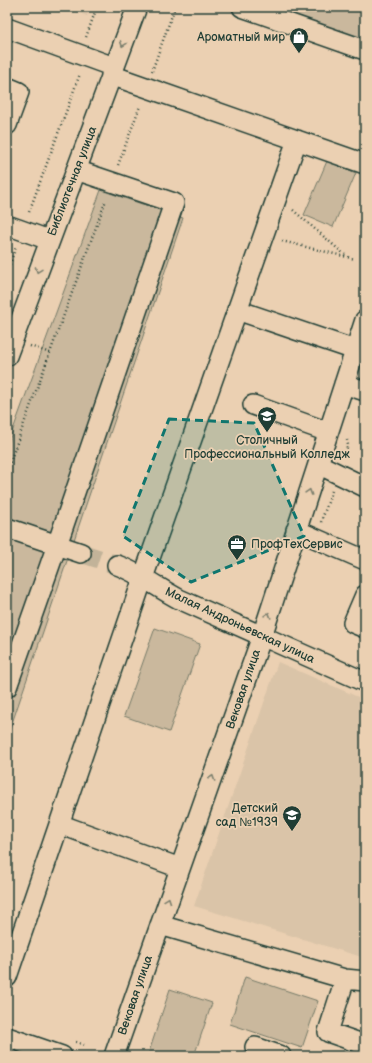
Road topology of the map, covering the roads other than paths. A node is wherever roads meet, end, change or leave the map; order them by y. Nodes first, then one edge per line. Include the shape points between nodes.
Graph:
1 (137, 7) edge
2 (242, 7) edge
3 (7, 28) edge
4 (365, 50) edge
5 (113, 71) junction
6 (7, 87) edge
7 (7, 125) edge
8 (297, 140) junction
9 (365, 164) edge
10 (76, 170) junction
11 (15, 228) edge
12 (49, 240) junction
13 (238, 310) junction
14 (365, 320) edge
15 (355, 350) junction
16 (7, 356) edge
17 (344, 384) junction
18 (365, 391) edge
19 (253, 405) dead end
20 (328, 432) junction
21 (318, 464) junction
22 (365, 487) edge
23 (7, 528) edge
24 (296, 530) junction
25 (57, 545) junction
26 (81, 553) tunnel mouth
27 (365, 560) edge
28 (117, 565) tunnel mouth
29 (143, 578) junction
30 (365, 595) edge
31 (365, 628) edge
32 (262, 636) junction
33 (365, 682) edge
34 (7, 687) edge
35 (59, 824) junction
36 (180, 868) junction
37 (160, 925) junction
38 (7, 977) edge
39 (345, 979) junction
40 (365, 981) edge
41 (7, 1036) edge
42 (365, 1044) edge
43 (254, 1047) dead end
44 (62, 1056) edge
45 (114, 1056) edge
46 (281, 1056) edge

1 -> 5 street, Библиотечная улица
2 - 4 street
3 - 5 street via 84,57
5 - 8 street via 146,87
5 - 10 street, Библиотечная улица
6 - 7 street via 19,92
8 - 9 street
8 - 13 street
10 - 12 street, Библиотечная улица
10 - 25 street via 174,203
11 - 12 street
12 -> 16 street, Библиотечная улица
13 - 15 street
13 - 29 street
14 - 15 street, Вековая улица
15 - 17 street, Вековая улица
17 - 18 street
17 - 20 street, Вековая улица
19 - 20 street
20 - 21 street, Вековая улица
21 - 22 street
24 -> 21 street, Вековая улица
23 - 25 street
24 - 27 street
32 -> 24 street, Вековая улица
25 - 26 street
25 - 34 street
28 - 29 street, Малая Андроньевская улица
29 - 32 street, Малая Андроньевская улица via 179,600
29 - 35 street
30 - 31 street via 353,623
32 - 33 street, Малая Андроньевская улица
36 -> 32 street, Вековая улица
35 - 36 street
35 - 38 street
37 -> 36 street, Вековая улица
37 - 39 street
37 - 45 street, Вековая улица
39 - 40 street
39 - 42 street via 328,1032
41 - 44 street
43 - 46 street

